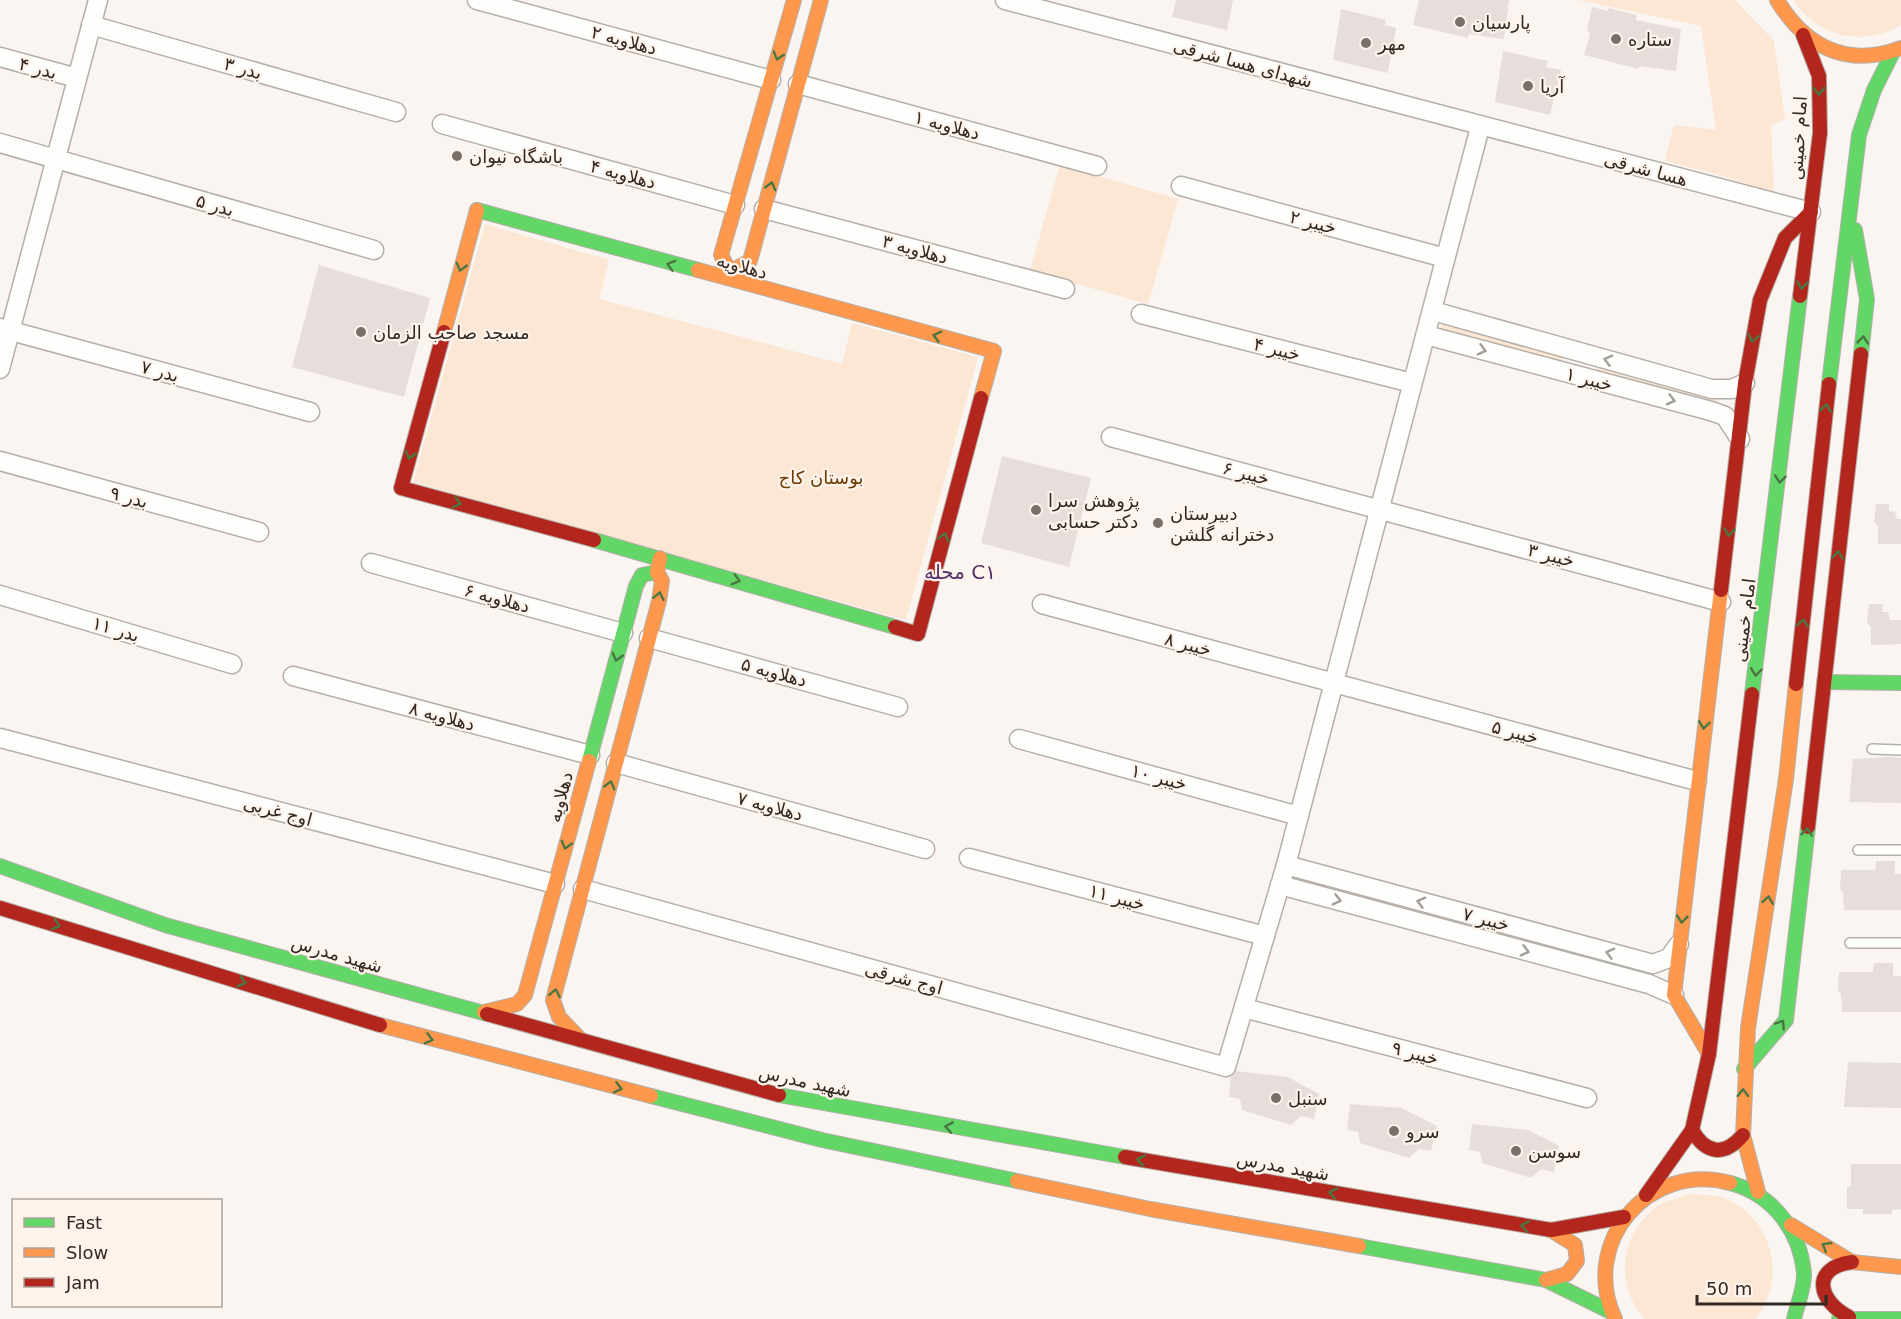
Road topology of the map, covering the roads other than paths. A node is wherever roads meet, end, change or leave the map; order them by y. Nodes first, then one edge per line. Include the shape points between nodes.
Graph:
1 (98, 0) edge
2 (477, 0) edge
3 (794, 0) edge
4 (821, 0) edge
5 (1005, 0) edge
6 (1777, 0) edge
7 (790, 17) junction
8 (91, 25) junction
9 (814, 25) junction
10 (1803, 36) junction
11 (1897, 50) edge
12 (0, 57) edge
13 (76, 78) junction
14 (771, 80) junction
15 (798, 84) junction
16 (396, 112) dead end
17 (442, 124) dead end
18 (1480, 127) junction
19 (0, 143) edge
20 (752, 144) junction
21 (780, 152) junction
22 (57, 161) junction
23 (1096, 166) dead end
24 (1181, 186) dead end
25 (1851, 204) junction
26 (735, 205) junction
27 (764, 209) junction
28 (1811, 212) junction
29 (374, 250) dead end
30 (1445, 258) junction
31 (729, 276) junction
32 (1065, 289) dead end
33 (1433, 311) junction
34 (1142, 314) dead end
35 (5, 329) edge
36 (1426, 335) junction
37 (1577, 352) junction
38 (0, 369) edge
39 (1572, 374) junction
40 (1412, 383) junction
41 (1745, 383) junction
42 (1727, 389) junction
43 (310, 412) dead end
44 (1719, 414) junction
45 (1111, 437) dead end
46 (1740, 440) junction
47 (0, 461) edge
48 (1381, 509) junction
49 (259, 532) dead end
50 (660, 558) junction
51 (371, 563) dead end
52 (657, 572) junction
53 (0, 595) edge
54 (1721, 602) junction
55 (1042, 604) dead end
56 (623, 633) junction
57 (649, 638) junction
58 (232, 664) dead end
59 (293, 676) dead end
60 (1824, 682) junction
61 (1333, 683) junction
62 (1901, 683) edge
63 (608, 690) junction
64 (633, 699) junction
65 (898, 707) dead end
66 (0, 738) edge
67 (1019, 739) dead end
68 (1872, 749) dead end
69 (1901, 750) edge
70 (590, 755) junction
71 (616, 763) junction
72 (1697, 781) junction
73 (1299, 816) junction
74 (573, 817) junction
75 (599, 827) junction
76 (925, 849) dead end
77 (1858, 850) dead end
78 (1901, 850) edge
79 (969, 858) dead end
80 (1286, 865) junction
81 (0, 866) edge
82 (555, 884) junction
83 (1280, 885) junction
84 (583, 889) junction
85 (0, 908) edge
86 (1486, 919) junction
87 (542, 931) junction
88 (1265, 936) junction
89 (1480, 939) junction
90 (566, 942) junction
91 (1850, 943) dead end
92 (1901, 943) edge
93 (1679, 944) junction
94 (1653, 964) junction
95 (1649, 984) junction
96 (1674, 995) junction
97 (1244, 1008) junction
98 (480, 1013) junction
99 (581, 1041) junction
100 (1709, 1054) junction
101 (1744, 1069) junction
102 (1587, 1098) dead end
103 (1692, 1130) junction
104 (1743, 1135) junction
105 (1758, 1192) junction
106 (1646, 1195) junction
107 (1624, 1217) junction
108 (1791, 1225) junction
109 (1551, 1230) junction
110 (1852, 1262) junction
111 (1901, 1267) edge
112 (1546, 1280) junction
113 (1613, 1315) edge
114 (1844, 1318) edge
115 (1794, 1319) edge
116 (1900, 1319) edge

1 - 8 street
2 - 14 street, دهلاویه ۲
3 - 7 main road, دهلاویه
4 - 9 main road, دهلاویه
5 - 18 street, شهدای هسا شرقی
6 - 10 main road via 1784,15
7 - 9 main road
7 -> 14 main road, دهلاویه
8 - 13 street
8 - 16 street, بدر ۳
9 - 15 main road, دهلاویه
10 - 11 main road via 1830,51 1862,57
10 -> 28 main road, امام خمینی via 1819,76 1820,133
11 - 25 main road via 1874,90 1859,135
12 - 13 street, بدر ۴
13 - 22 street
14 - 20 main road, دهلاویه
15 - 21 main road, دهلاویه
15 - 23 street, دهلاویه ۱
17 - 26 street, دهلاویه ۴
18 - 28 street, هسا شرقی
18 - 30 street
19 - 22 street, بدر ۵
20 - 21 main road
20 - 26 main road, دهلاویه
27 -> 21 main road, دهلاویه
22 - 29 street, بدر ۵
22 - 35 street
24 - 30 street, خیبر ۲
60 -> 25 main road via 1867,299
101 -> 25 main road via 1786,779
26 - 31 main road, دهلاویه via 721,255
27 - 31 main road, دهلاویه via 750,261
27 - 32 street, دهلاویه ۳
28 -> 41 main road via 1785,238 1768,279 1760,300
28 -> 100 main road, امام خمینی
30 - 33 street
31 -> 50 main road, دهلاویه via 477,210 401,488
50 -> 31 main road, دهلاویه via 918,634 994,351
33 - 36 street
33 - 37 street, خیبر ۱
34 - 40 street, خیبر ۴
35 - 38 street
35 - 43 street, بدر ۷
36 -> 39 street, خیبر ۱
36 - 40 street
37 - 39 street
42 -> 37 street, خیبر ۱ via 1712,389
39 -> 44 street, خیبر ۱
40 - 48 street
41 - 42 street, خیبر ۱
41 - 46 main road
42 - 44 street via 1729,404
44 - 46 street via 1733,425
45 - 48 street, خیبر ۶
46 -> 54 main road
47 - 49 street, بدر ۹
48 - 54 street, خیبر ۳
48 - 61 street
50 - 52 main road
51 - 56 street, دهلاویه ۶
52 - 56 main road, دهلاویه via 642,575
57 -> 52 main road via 662,581
53 - 58 street, بدر ۱۱
54 -> 72 main road
55 - 61 street, خیبر ۸
56 -> 63 main road, دهلاویه
57 - 64 main road
57 - 65 street, دهلاویه ۵
59 - 70 street, دهلاویه ۸
60 - 62 main road
101 -> 60 main road via 1786,1020
61 - 72 street, خیبر ۵
61 - 73 street
63 - 64 main road
63 - 70 main road, دهلاویه
64 - 71 main road
66 - 82 street, اوج غربی
67 - 73 street, خیبر ۱۰
68 - 69 lane
70 - 74 main road, دهلاویه
75 -> 71 main road
71 - 76 street, دهلاویه ۷
72 -> 93 main road
73 - 80 street
74 - 75 main road
74 -> 82 main road, دهلاویه
75 - 84 main road
77 - 78 lane
79 - 88 street, خیبر ۱۱
80 - 83 street
86 -> 80 street, خیبر ۷
81 - 98 main road, شهید مدرس via 165,925
82 - 87 main road, دهلاویه
83 - 88 street
83 -> 89 street, خیبر ۷
84 - 90 main road
84 - 97 street, اوج شرقی via 1226,1067
85 -> 112 main road via 415,1036 822,1140 1150,1209
86 - 89 street
94 -> 86 street, خیبر ۷
87 - 90 main road
87 - 98 main road, دهلاویه via 525,995 518,1004
88 - 97 street
89 -> 95 street, خیبر ۷
99 -> 90 main road via 553,1010
91 - 92 lane
93 - 94 street via 1669,958
93 - 96 main road
94 - 95 street via 1659,976
95 - 96 street, خیبر ۷
96 - 100 main road
97 - 102 street, خیبر ۹
98 - 99 main road, شهید مدرس
109 -> 99 main road, شهید مدرس via 796,1100
100 - 103 main road, امام خمینی
104 -> 101 main road
103 - 104 main road via 1707,1150 1715,1152 1736,1145
103 - 106 main road, امام خمینی
104 - 105 main road
105 - 106 main road via 1737,1182 1690,1177
105 - 108 main road via 1777,1206
106 - 107 main road
107 - 109 main road, شهید مدرس
107 - 113 main road via 1609,1246 1604,1279
110 -> 108 main road
108 - 115 main road via 1801,1250 1805,1276
109 - 112 main road via 1575,1245 1578,1255 1576,1266 1568,1275
110 - 111 main road
110 - 114 main road via 1837,1264 1827,1272 1822,1294
112 - 113 main road
114 - 116 main road

